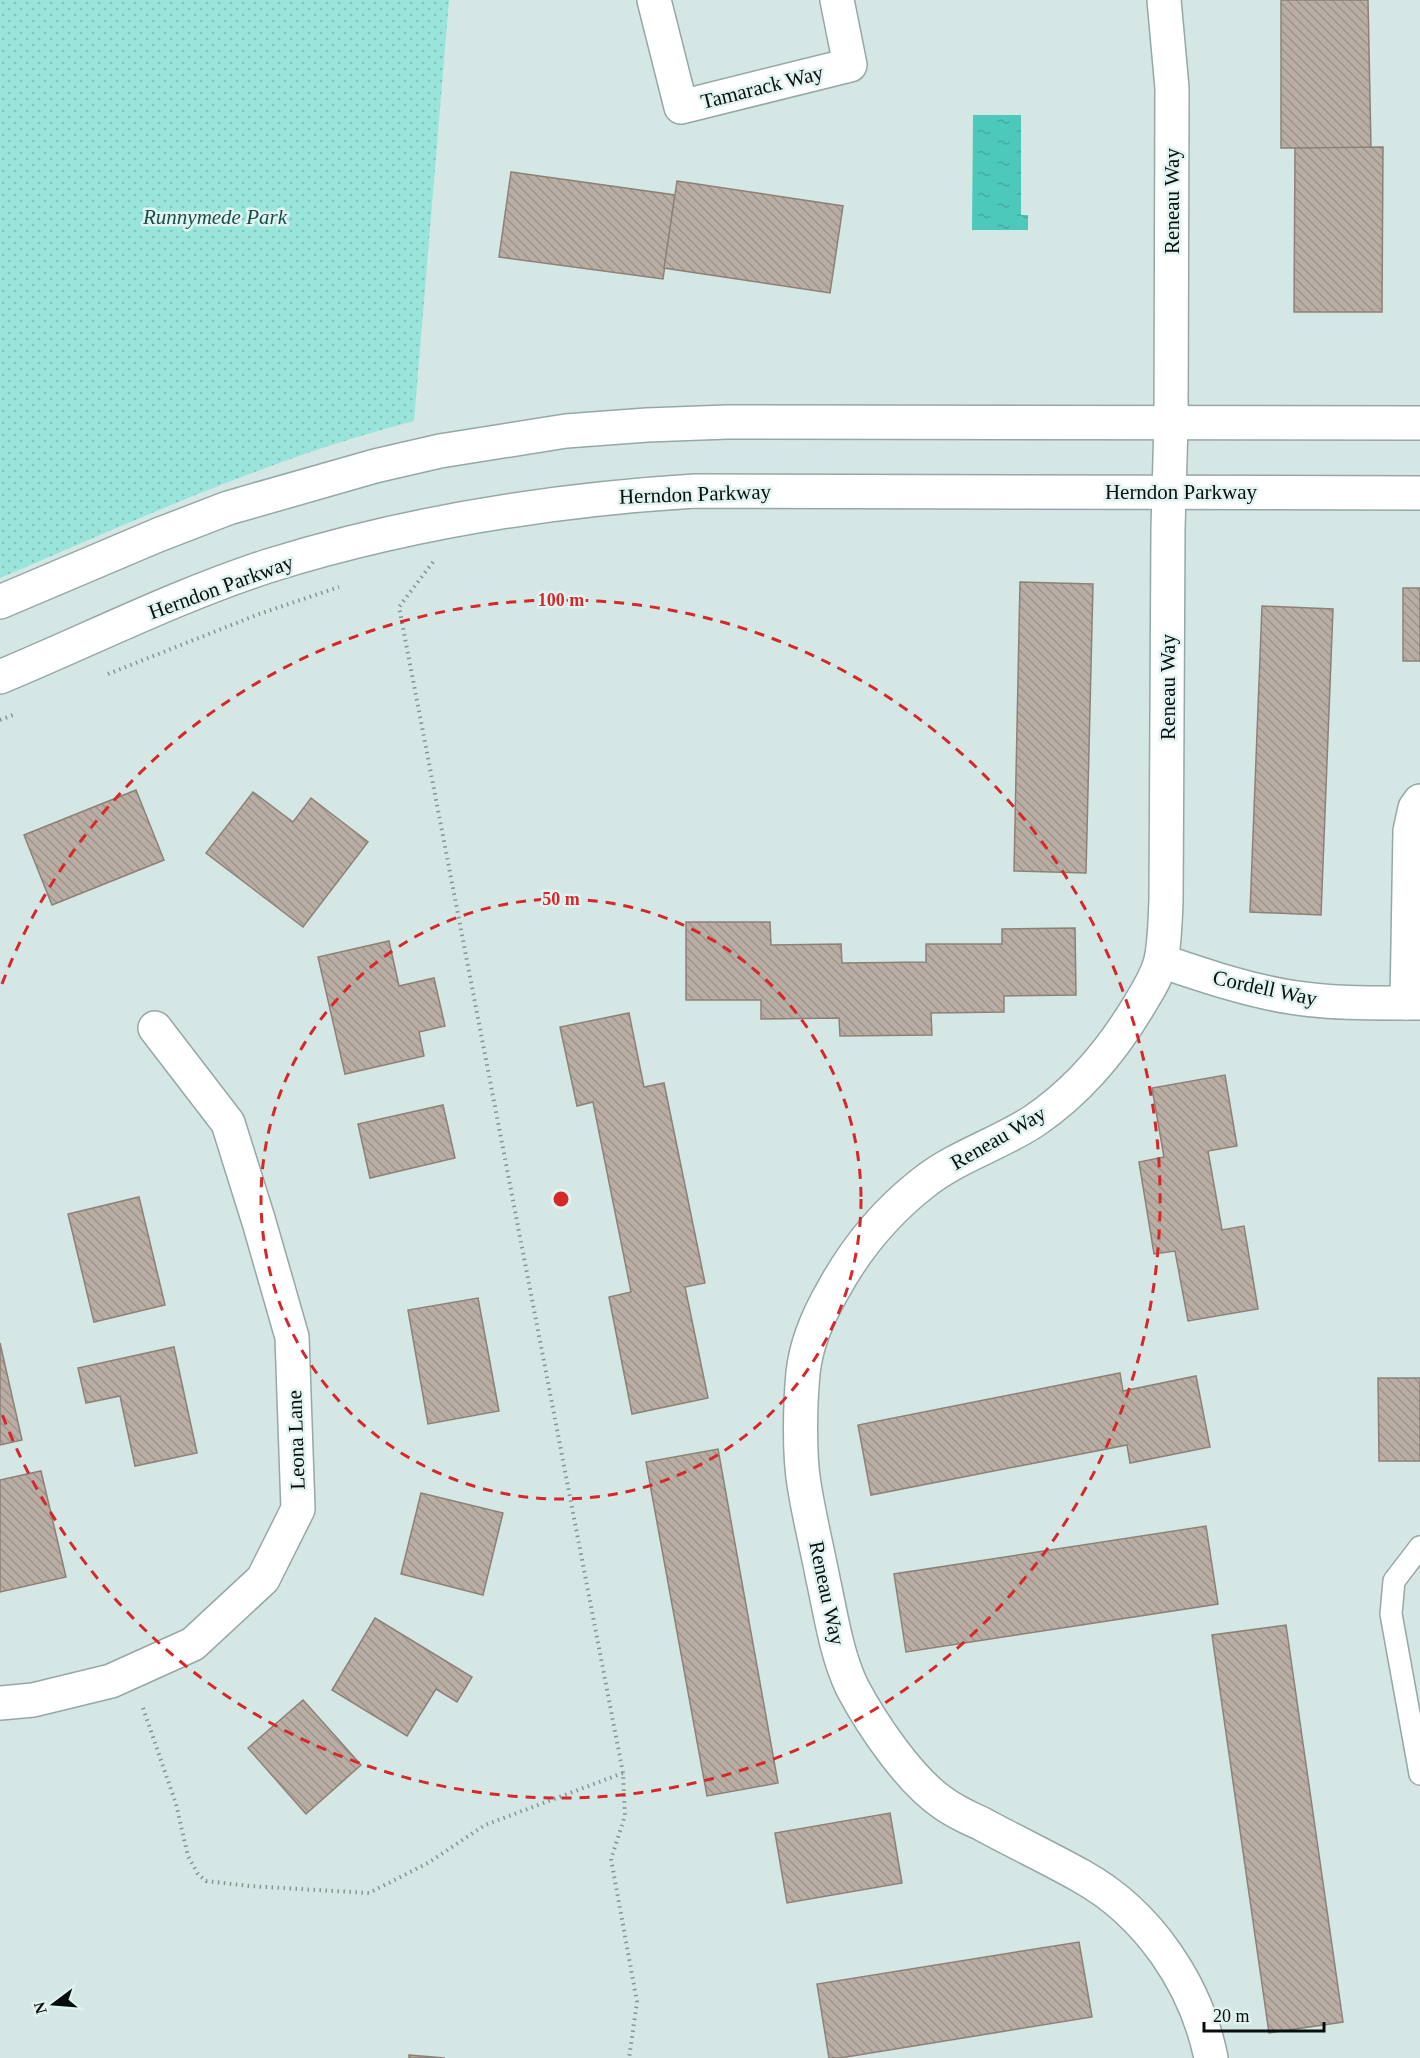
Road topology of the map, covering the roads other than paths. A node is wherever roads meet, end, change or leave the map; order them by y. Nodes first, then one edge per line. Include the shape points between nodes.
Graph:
1 (654, 0) edge
2 (837, 0) edge
3 (1164, 0) edge
4 (1171, 423) junction
5 (1420, 423) edge
6 (1169, 492) junction
7 (1420, 493) edge
8 (0, 602) edge
9 (0, 677) edge
10 (1420, 801) edge
11 (1161, 961) junction
12 (1414, 1003) edge
13 (154, 1028) dead end
14 (1420, 1547) edge
15 (0, 1703) edge
16 (1420, 1774) edge
17 (1211, 2058) edge

1 - 2 street, Tamarack Way via 681,106 850,65
3 - 4 street, Reneau Way via 1172,88
4 - 5 street
4 - 6 street, Reneau Way
4 - 8 street via 727,422 566,431 511,439 375,465 228,508
6 - 7 street, Herndon Parkway
6 - 9 street, Herndon Parkway via 695,491 547,504 426,525 266,567
6 - 11 street, Reneau Way via 1166,901
10 - 12 street, Cordell Way via 1410,831
11 - 12 street, Cordell Way via 1251,989 1292,997
11 - 17 street, Reneau Way via 1143,999 1109,1051 1064,1098 1031,1123 955,1161 924,1182 869,1235 846,1266 808,1340 801,1455 837,1647 851,1685 871,1719 922,1786 944,1804 1084,1877 1111,1894 1136,1918 1162,1946 1183,1980 1197,2010
13 - 15 street, Leona Lane via 228,1124 259,1222 292,1337 298,1509 263,1579 194,1644 111,1680 33,1700
14 - 16 lane via 1394,1581 1392,1614

